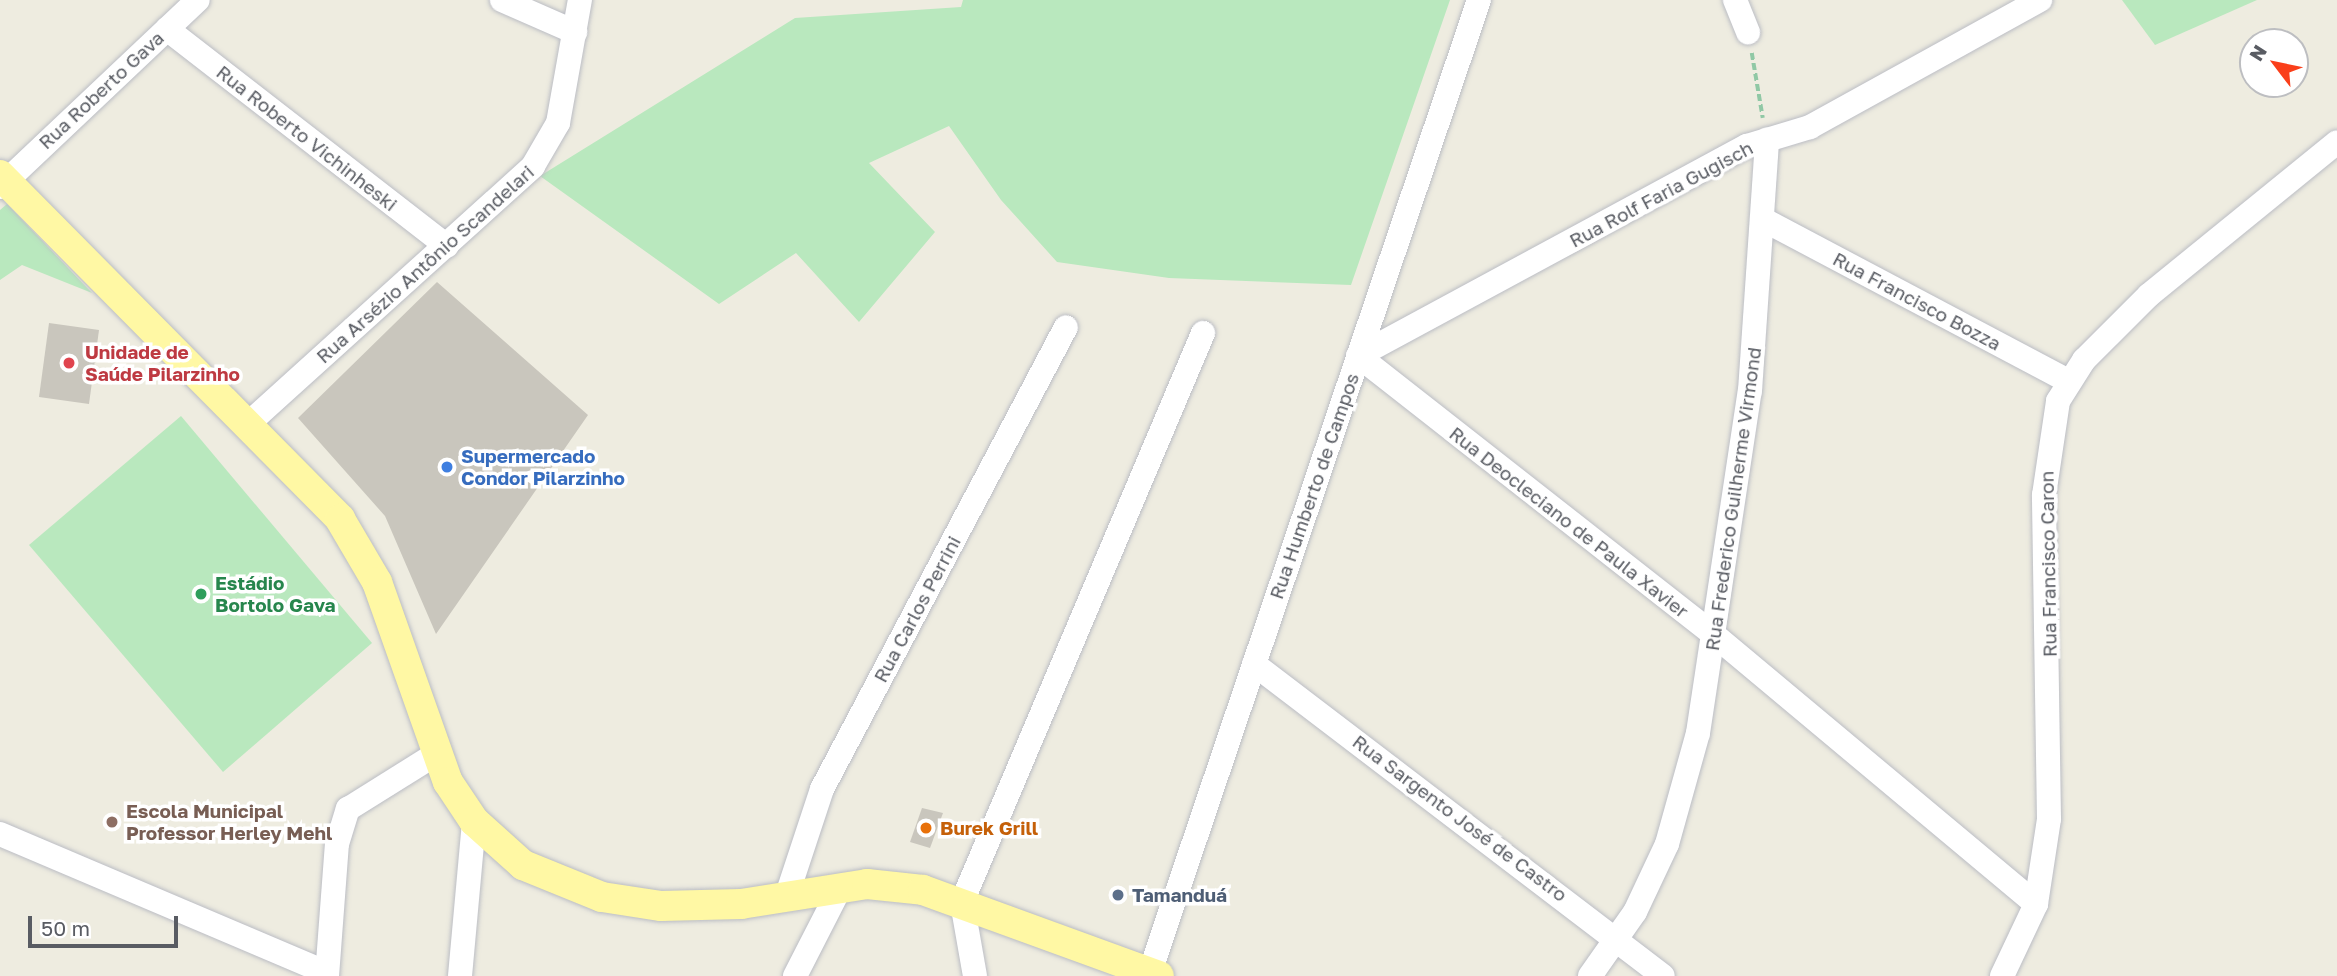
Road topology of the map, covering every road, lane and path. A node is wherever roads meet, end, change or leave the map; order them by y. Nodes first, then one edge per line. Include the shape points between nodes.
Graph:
1 (198, 0) edge
2 (502, 0) edge
3 (580, 0) edge
4 (1479, 0) edge
5 (1735, 0) edge
6 (2040, 0) edge
7 (167, 29) junction
8 (575, 32) junction
9 (1748, 32) joint
10 (1768, 140) junction
11 (2337, 142) edge
12 (1, 181) edge
13 (1766, 221) junction
14 (447, 246) junction
15 (1066, 327) dead end
16 (1203, 333) dead end
17 (1358, 356) junction
18 (2068, 381) junction
19 (249, 423) junction
20 (1713, 634) junction
21 (1254, 664) junction
22 (436, 754) junction
23 (474, 821) junction
24 (0, 834) edge
25 (840, 888) junction
26 (786, 898) junction
27 (962, 902) junction
28 (2036, 904) junction
29 (1618, 938) junction
30 (327, 974) edge
31 (1154, 974) edge
32 (460, 976) edge
33 (795, 976) edge
34 (975, 976) edge
35 (1590, 976) edge
36 (1663, 976) edge
37 (2002, 976) edge

1 - 7 street, Rua Roberto Gava
2 - 8 street
3 - 8 street, Rua Arsézio Antônio Scandelari
4 - 17 street, Rua Humberto de Campos
5 - 9 street
6 - 10 street, Rua Rolf Faria Gugisch via 1810,127
7 - 12 street, Rua Roberto Gava
7 - 14 street, Rua Roberto Vichinheski
8 - 14 street, Rua Arsézio Antônio Scandelari via 558,124 546,147 515,186
9 - 10 path
10 - 13 street, Rua Frederico Guilherme Virmond
10 - 17 street, Rua Rolf Faria Gugisch
11 - 18 street, Rua Francisco Caron via 2149,295
12 - 19 main road
13 - 18 street, Rua Francisco Bozza
13 - 20 street, Rua Frederico Guilherme Virmond via 1750,391
14 - 19 street, Rua Arsézio Antônio Scandelari
15 - 26 street, Rua Carlos Perrini via 822,789
16 - 27 street
17 - 20 street, Rua Deocleciano de Paula Xavier
17 - 21 street, Rua Humberto de Campos
18 - 28 street, Rua Francisco Caron via 2045,458 2052,769
19 - 22 main road via 333,511 360,551 393,623
20 - 28 street, Rua Deocleciano de Paula Xavier
20 - 29 street, Rua Frederico Guilherme Virmond via 1679,811
21 - 29 street, Rua Sargento José de Castro
21 - 31 street, Rua Humberto de Campos
22 - 23 main road
22 - 30 street via 348,809 337,844
23 - 26 main road via 523,865 602,897 703,907
23 - 32 street
24 - 30 street
25 - 26 main road
25 - 27 main road via 893,885
25 - 33 street
27 - 31 main road
27 - 34 street
28 - 37 street, Rua Francisco Caron
29 - 35 street, Rua Frederico Guilherme Virmond
29 - 36 street, Rua Sargento José de Castro

